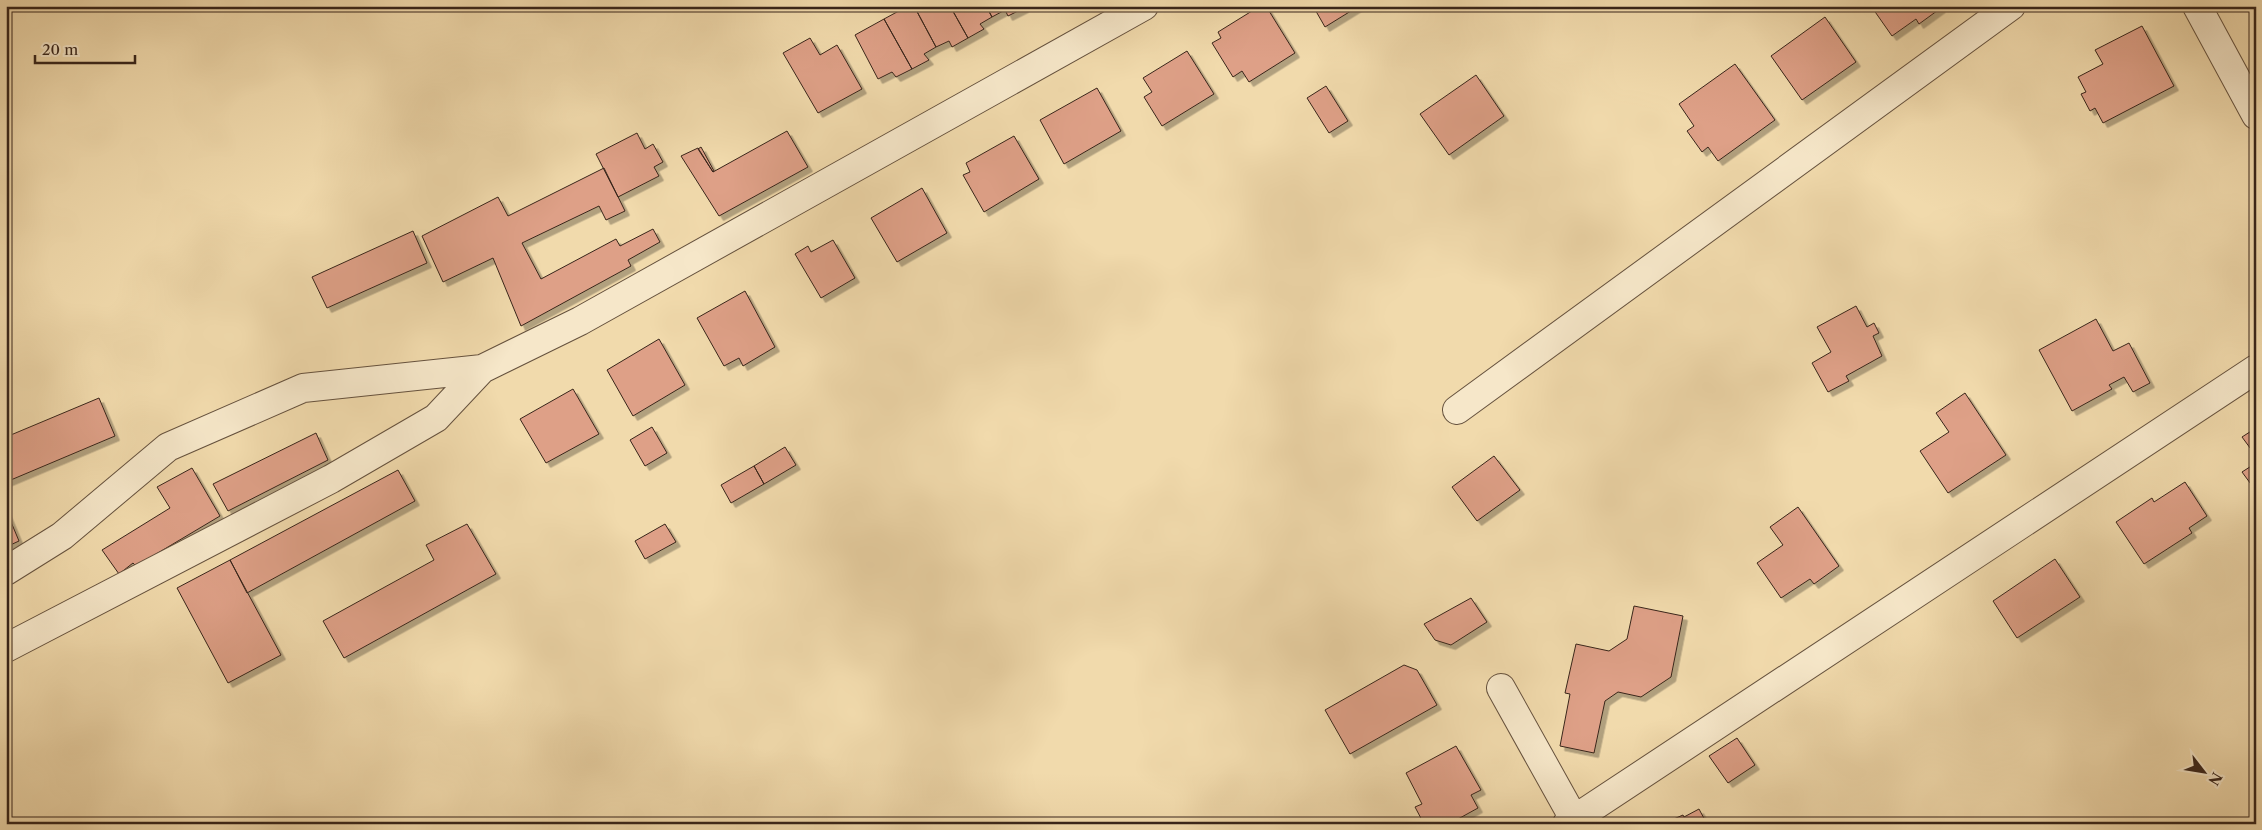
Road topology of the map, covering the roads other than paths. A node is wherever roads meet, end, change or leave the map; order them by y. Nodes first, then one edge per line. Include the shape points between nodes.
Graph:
1 (1144, 6) edge
2 (2011, 6) edge
3 (2198, 6) edge
4 (2256, 115) edge
5 (482, 369) junction
6 (2256, 369) edge
7 (1457, 410) dead end
8 (6, 571) edge
9 (6, 648) edge
10 (1501, 688) dead end
11 (1571, 821) edge

1 - 5 street via 580,321
2 - 7 street
3 - 4 street
5 - 8 street via 303,388 168,446 62,536
5 - 9 street via 436,418 339,475
6 - 11 street
10 - 11 street

